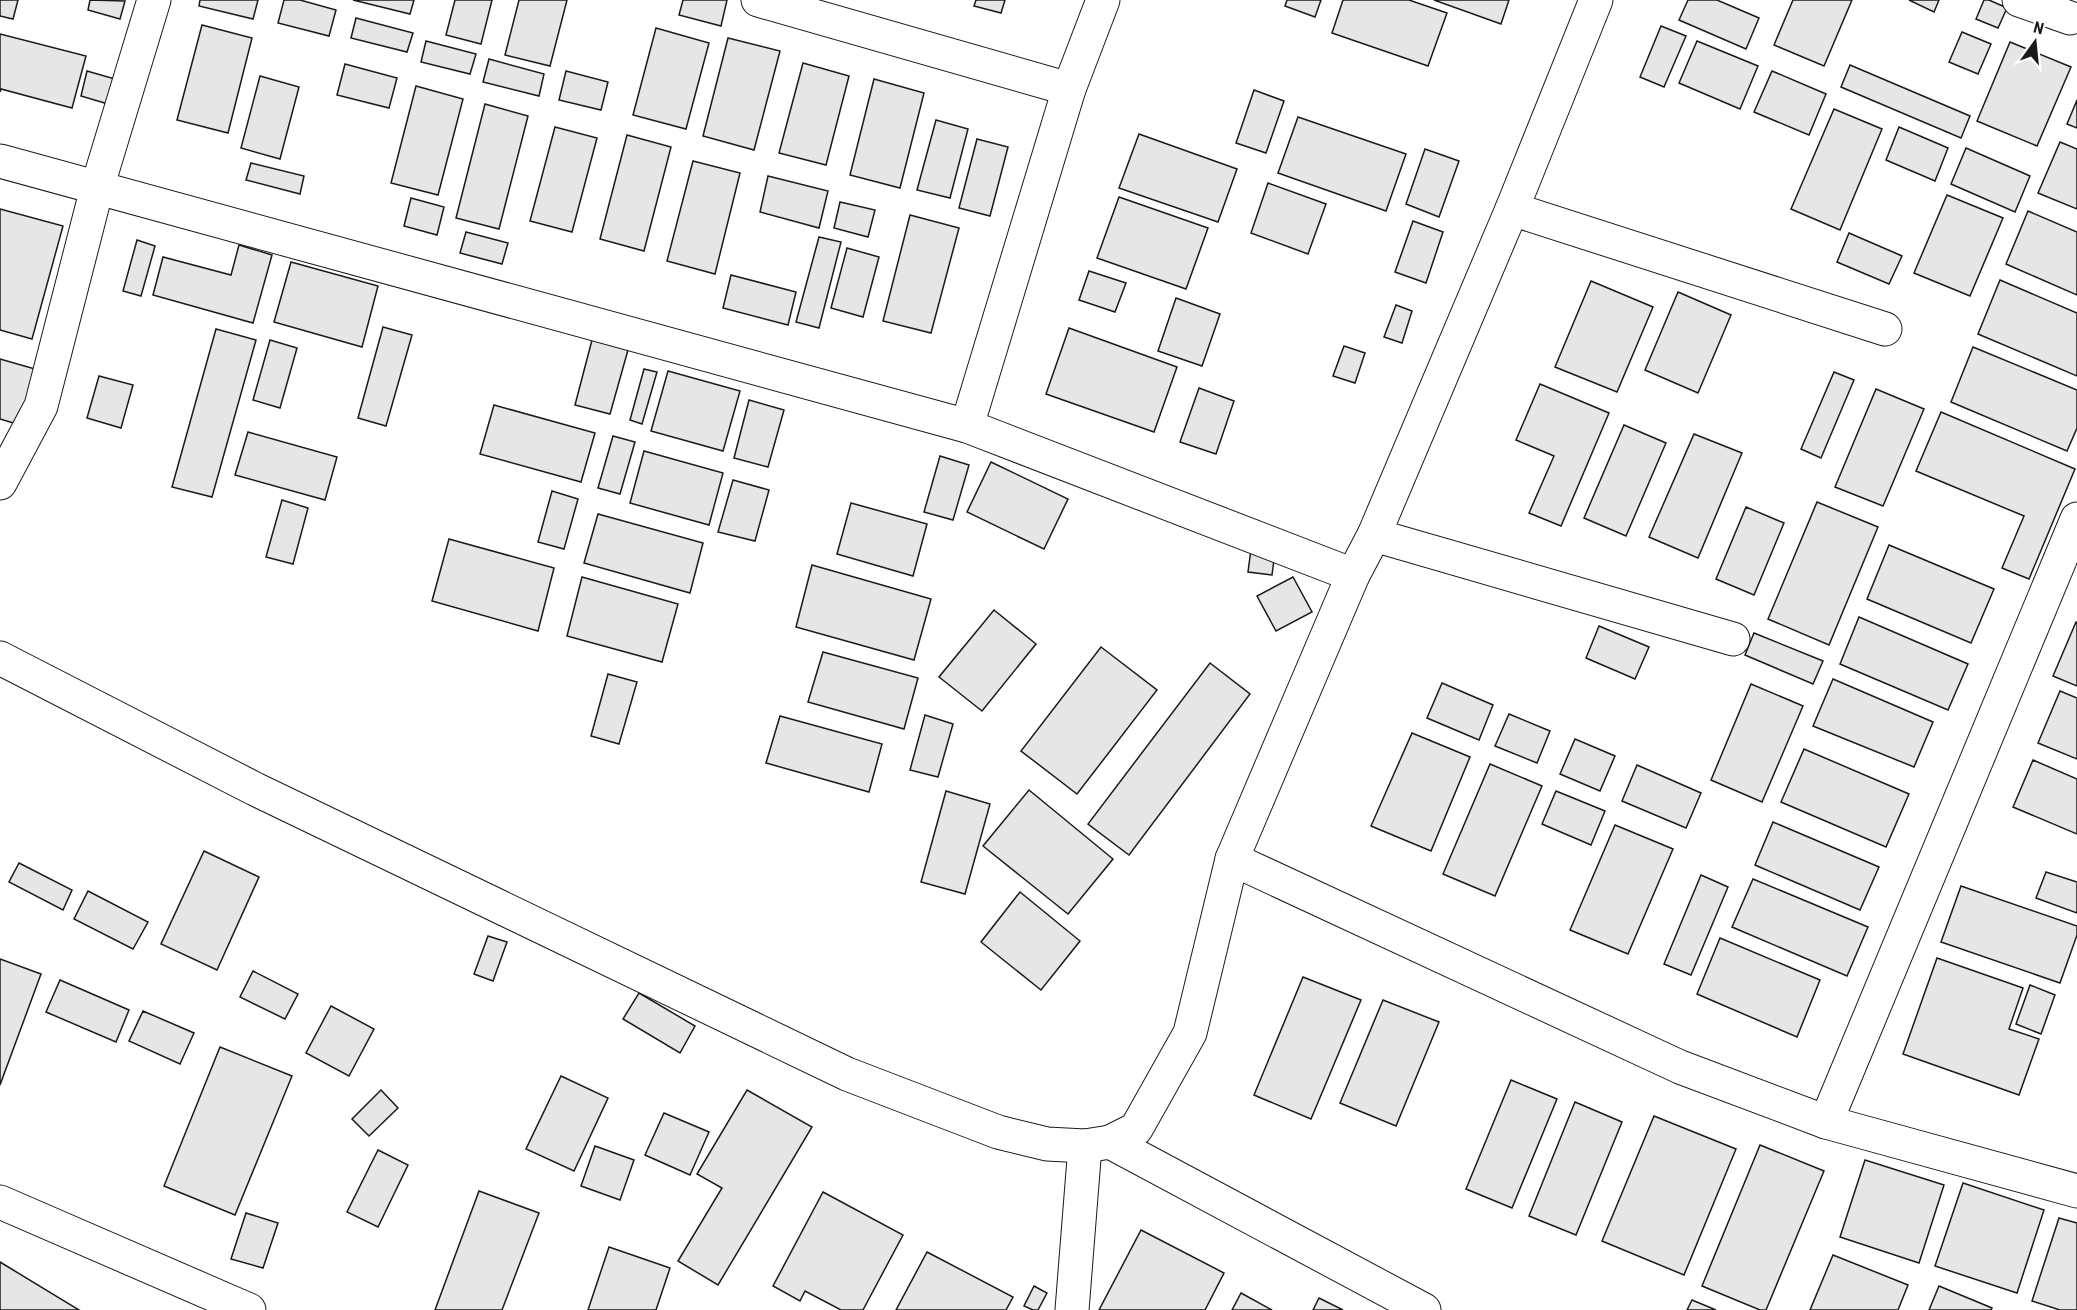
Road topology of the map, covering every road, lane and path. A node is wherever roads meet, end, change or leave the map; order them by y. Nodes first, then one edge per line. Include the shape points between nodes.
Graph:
1 (154, 0) edge
2 (758, 0) edge
3 (1103, 0) edge
4 (1596, 0) edge
5 (2019, 0) edge
6 (2070, 18) dead end
7 (1069, 89) junction
8 (0, 161) edge
9 (97, 188) junction
10 (1512, 209) junction
11 (1885, 328) dead end
12 (967, 426) junction
13 (0, 483) edge
14 (2077, 519) edge
15 (1374, 535) junction
16 (1353, 574) junction
17 (1733, 639) dead end
18 (0, 658) edge
19 (1232, 860) junction
20 (1826, 1122) junction
21 (1098, 1144) junction
22 (2077, 1191) edge
23 (0, 1202) edge
24 (227, 1306) edge
25 (1072, 1310) edge
26 (1424, 1310) edge

1 - 9 street
2 - 7 street
3 - 7 street
4 - 10 street
5 - 6 street
7 - 12 street
8 - 9 street
9 - 12 street
9 - 13 street via 41,406
10 - 11 street
10 - 15 street
12 - 16 street
14 - 20 street
15 - 16 street
15 - 17 street
16 - 19 street
18 - 21 street via 255,789 847,1074 998,1132 1047,1144
19 - 20 street via 1680,1066
19 - 21 street via 1190,1033 1136,1129
20 - 22 street
21 - 25 street
21 - 26 street
23 - 24 street

